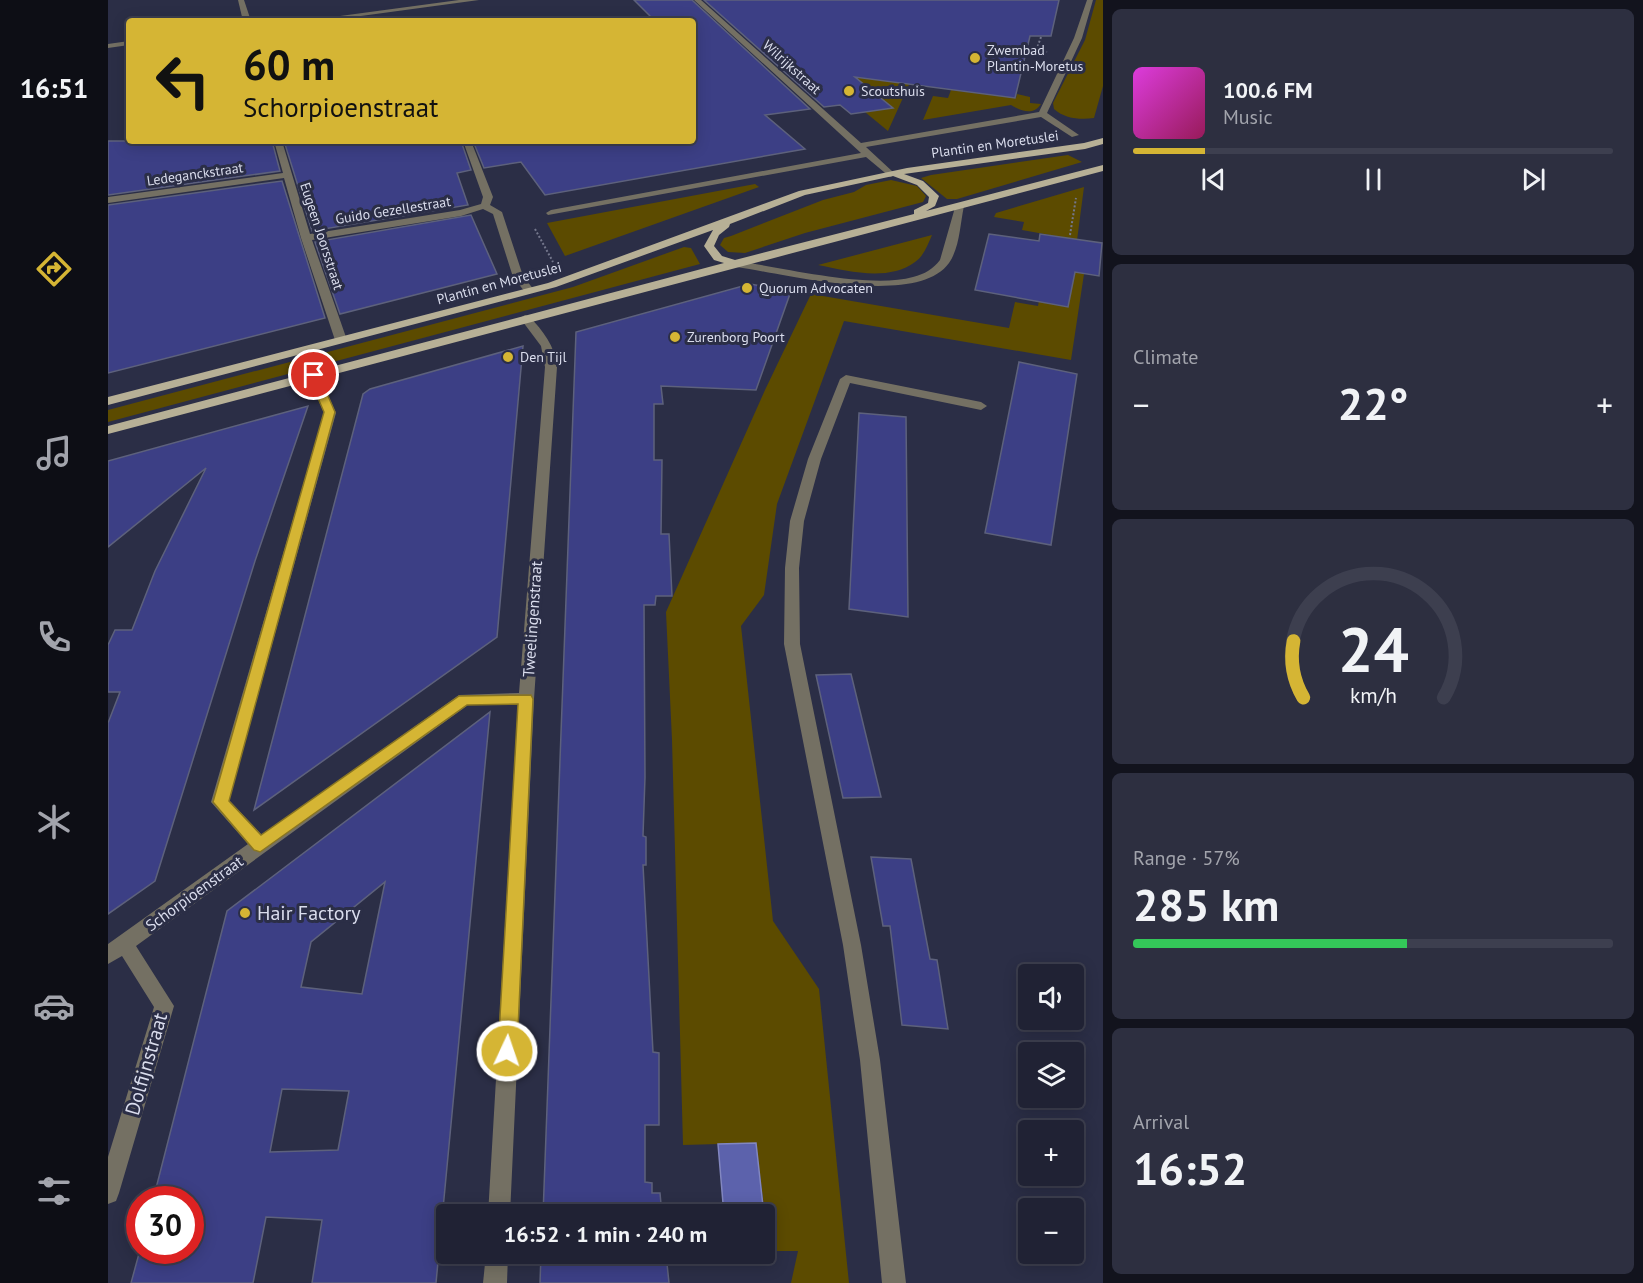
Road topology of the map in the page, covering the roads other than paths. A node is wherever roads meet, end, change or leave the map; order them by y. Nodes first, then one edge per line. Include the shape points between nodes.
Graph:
1 (241, 0) edge
2 (476, 0) edge
3 (697, 0) edge
4 (1090, 0) edge
5 (414, 7) edge
6 (246, 18) edge
7 (331, 18) edge
8 (126, 43) edge
9 (108, 46) edge
10 (1042, 114) junction
11 (1075, 135) dead end
12 (1103, 141) edge
13 (279, 144) edge
14 (468, 144) edge
15 (859, 146) junction
16 (869, 154) junction
17 (1103, 168) edge
18 (890, 174) junction
19 (287, 175) junction
20 (108, 200) edge
21 (484, 206) junction
22 (959, 206) junction
23 (551, 213) dead end
24 (735, 218) junction
25 (892, 223) junction
26 (306, 238) junction
27 (737, 264) junction
28 (529, 291) junction
29 (525, 318) junction
30 (341, 340) junction
31 (314, 375) junction
32 (108, 401) edge
33 (981, 406) dead end
34 (108, 430) edge
35 (526, 699) junction
36 (260, 845) junction
37 (116, 949) edge
38 (108, 1193) edge
39 (500, 1204) edge
40 (496, 1264) edge
41 (495, 1283) edge
42 (894, 1283) edge

1 - 6 street
2 - 5 street
3 - 15 street, Wilrijkstraat
4 - 10 street via 1078,38
5 - 7 street
8 - 9 street
10 - 11 street
10 - 15 street
12 - 18 main road, Plantin en Moretuslei
13 - 19 street, Eugeen Joorsstraat
14 - 21 street via 488,197
15 - 16 street, Wilrijkstraat
16 - 18 street
16 - 23 street
17 - 22 main road
18 - 24 main road, Plantin en Moretuslei via 802,193
18 - 25 main road via 920,183 934,196 927,207
19 - 20 street, Ledeganckstraat
19 - 26 street, Eugeen Joorsstraat
21 - 26 street, Guido Gezellestraat
21 - 28 street via 497,212 518,277
22 - 25 main road
22 - 27 street via 945,262 916,280 863,283
24 - 27 main road via 715,233 708,246 718,258
24 - 28 main road, Plantin en Moretuslei via 603,268
25 - 27 main road
26 - 30 street, Eugeen Joorsstraat
27 - 29 main road
28 - 30 main road, Plantin en Moretuslei
29 - 31 main road
29 - 35 street, Tweelingenstraat via 547,344 551,355
30 - 32 main road, Plantin en Moretuslei
31 - 34 main road
31 - 36 street via 330,412 220,802
33 - 42 street via 846,379 805,488 794,541 792,644 852,945 870,1060
35 - 36 street, Schorpioenstraat via 465,699
35 - 39 street, Tweelingenstraat
36 - 37 street, Schorpioenstraat
37 - 38 street, Dolfijnstraat via 164,1006
40 - 41 street

